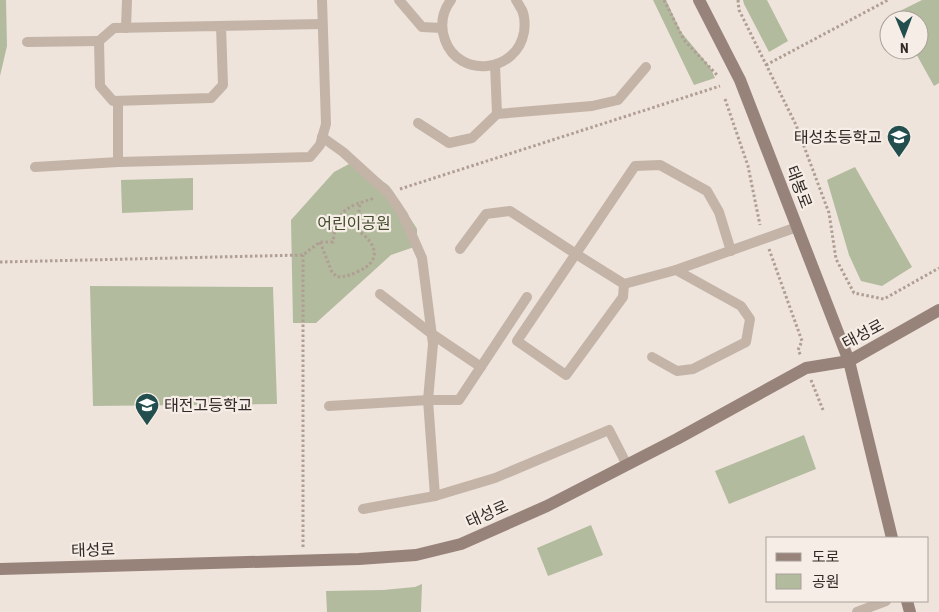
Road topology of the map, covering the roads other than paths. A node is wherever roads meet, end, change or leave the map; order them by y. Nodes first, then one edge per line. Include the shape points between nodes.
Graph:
1 (127, 0) edge
2 (322, 0) edge
3 (399, 0) edge
4 (451, 0) edge
5 (516, 0) edge
6 (699, 0) edge
7 (322, 24) junction
8 (221, 26) junction
9 (126, 28) junction
10 (442, 28) junction
11 (99, 41) junction
12 (27, 42) dead end
13 (494, 65) junction
14 (646, 67) dead end
15 (118, 101) junction
16 (496, 114) junction
17 (418, 123) dead end
18 (322, 136) junction
19 (118, 162) junction
20 (35, 167) dead end
21 (797, 227) junction
22 (460, 249) dead end
23 (731, 251) junction
24 (576, 254) junction
25 (676, 270) junction
26 (624, 284) junction
27 (380, 294) dead end
28 (527, 297) dead end
29 (520, 308) junction
30 (939, 310) edge
31 (534, 316) junction
32 (432, 334) junction
33 (652, 357) dead end
34 (850, 361) junction
35 (480, 367) junction
36 (428, 400) junction
37 (329, 406) dead end
38 (627, 464) junction
39 (435, 496) junction
40 (363, 509) dead end
41 (892, 537) edge
42 (0, 569) edge
43 (883, 602) edge
44 (857, 612) edge

1 - 9 lane
2 - 7 lane
3 - 10 lane via 422,28
4 - 10 lane
5 - 13 lane via 525,25 523,39 505,61
6 - 21 street, 태봉로 via 740,80
7 - 8 lane
7 - 18 lane via 326,124
8 - 9 lane
8 - 15 lane via 223,85 211,98
9 - 11 lane via 114,28
10 - 13 lane via 447,45 455,56 478,66
11 - 12 lane
11 - 15 lane via 100,86 113,101
13 - 16 lane
14 - 16 lane via 618,100 592,106
15 - 19 lane
16 - 17 lane via 472,138 449,143
18 - 19 lane via 320,145 310,157
18 - 32 lane via 388,193 403,215 422,258
19 - 20 lane
21 - 23 lane
21 - 34 street, 태봉로
22 - 24 lane via 486,214 510,211
23 - 24 lane via 719,212 707,191 660,165 652,165 635,166
23 - 25 lane
24 - 26 lane
24 - 31 lane
25 - 26 lane
25 - 33 lane via 741,306 750,319 746,342 693,369 677,371
26 - 31 lane via 623,297 566,375 517,341
27 - 32 lane
28 - 29 lane
29 - 31 lane
29 - 35 lane
30 - 34 street, 태성로
32 - 35 lane
32 - 36 lane
34 - 38 street, 태성로 via 806,368
34 - 41 street, 태봉로
35 - 36 lane via 459,400
36 - 37 lane
36 - 39 lane
38 - 39 lane via 609,430 495,478
38 - 42 street, 태성로 via 546,506 461,544 416,555
39 - 40 lane
43 - 44 lane

